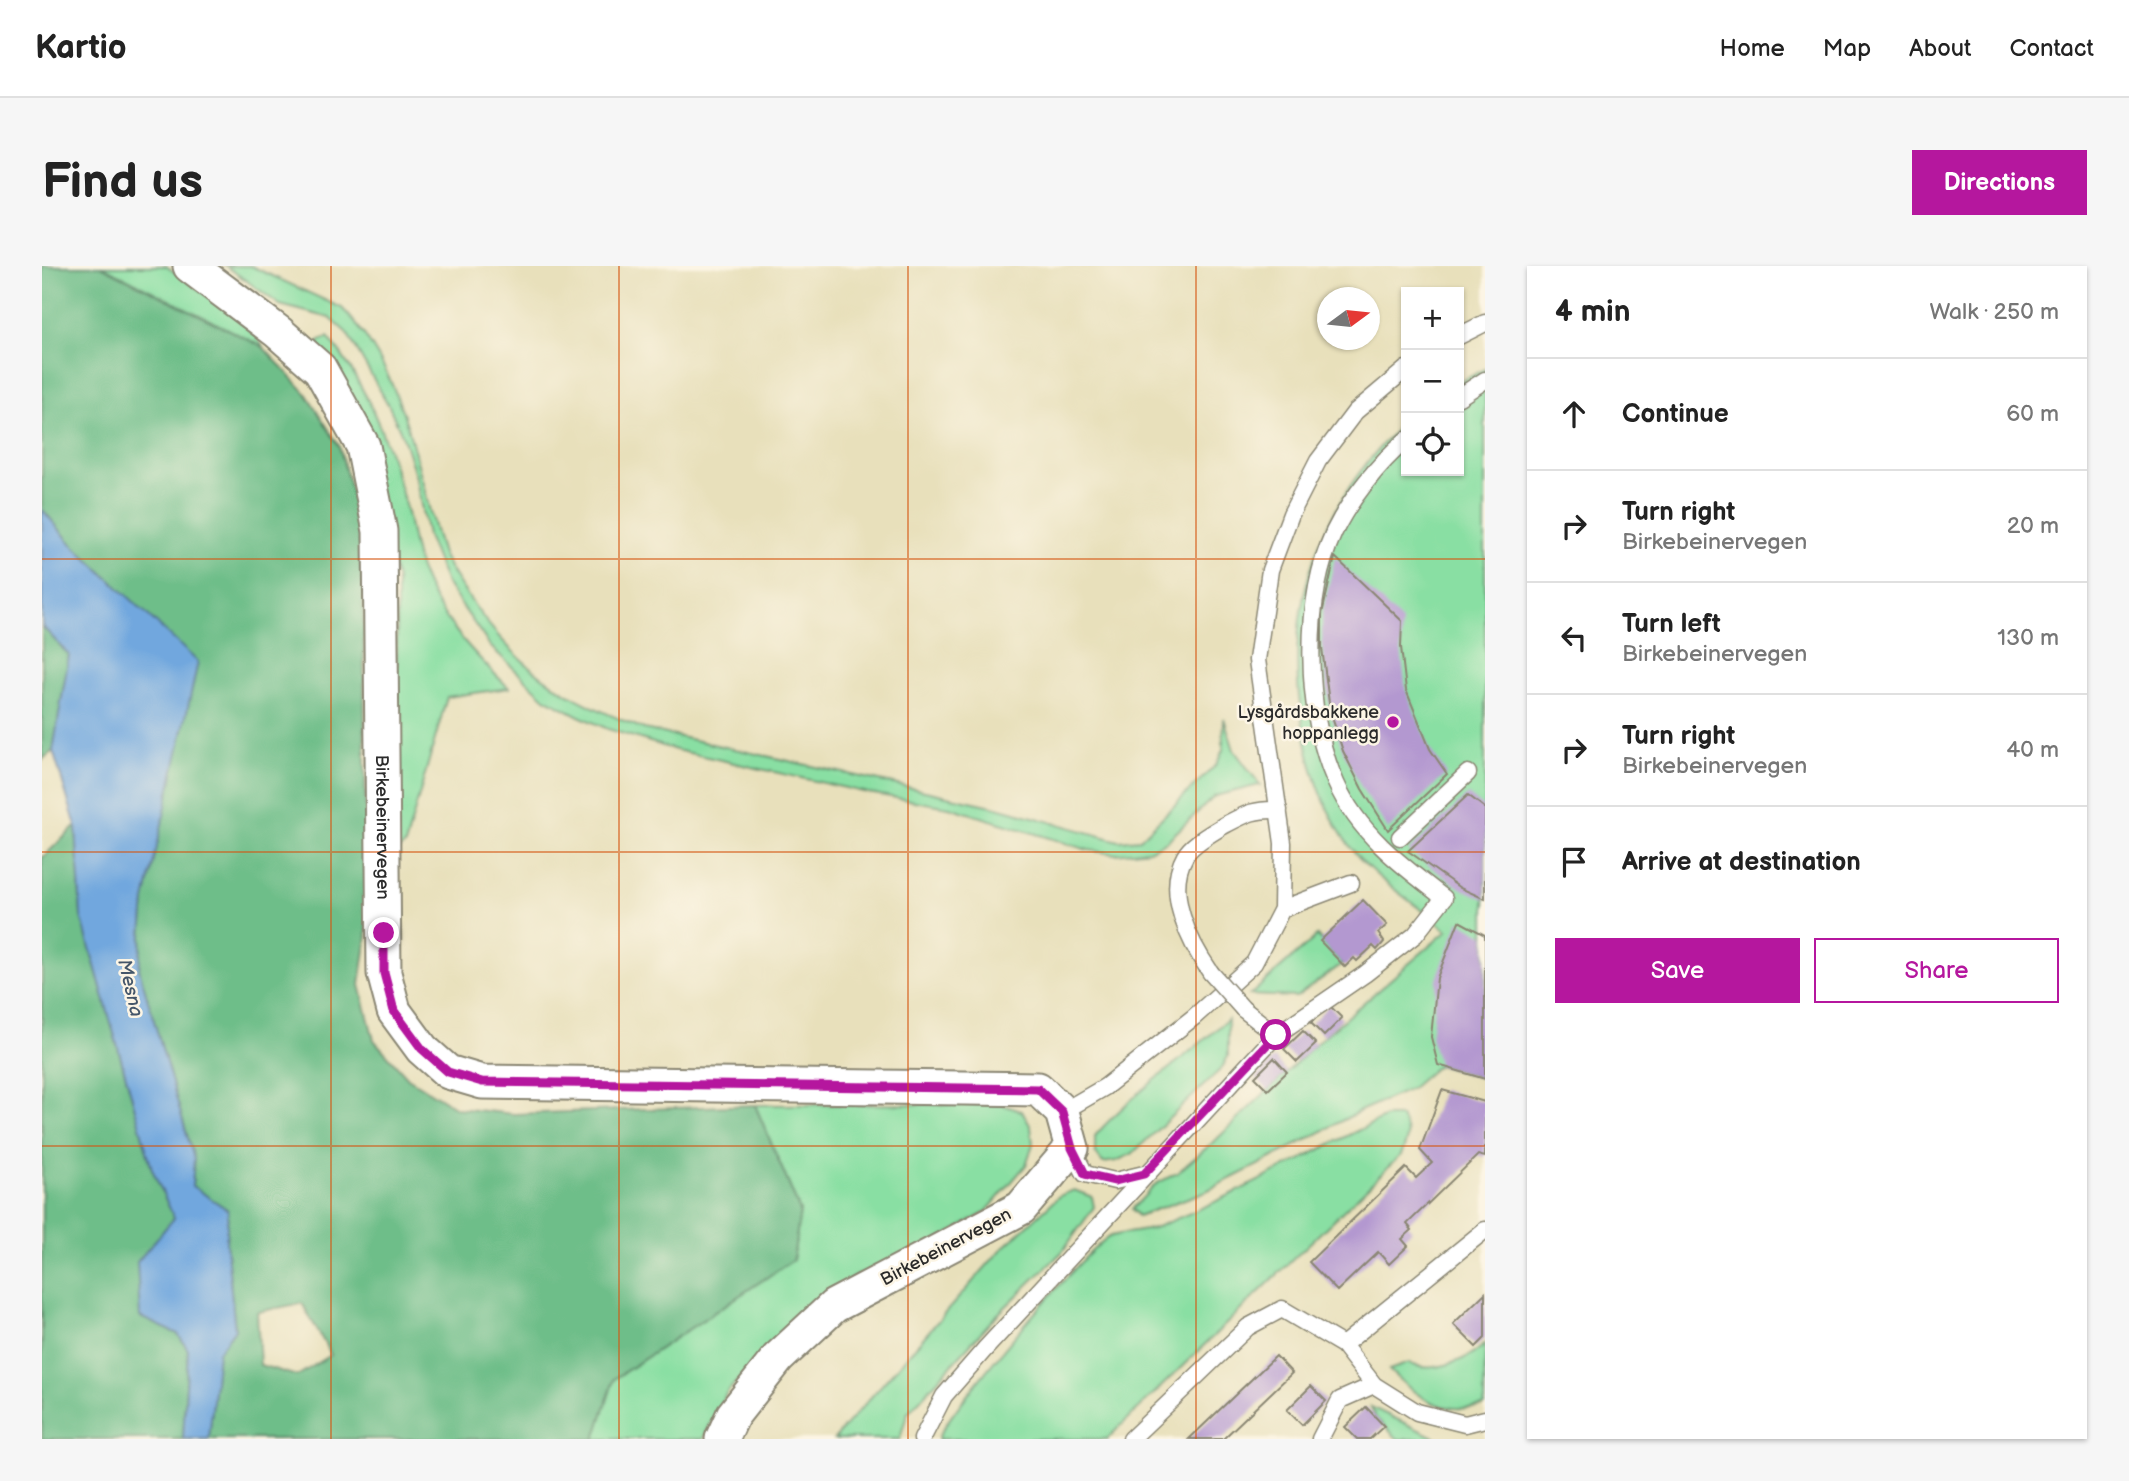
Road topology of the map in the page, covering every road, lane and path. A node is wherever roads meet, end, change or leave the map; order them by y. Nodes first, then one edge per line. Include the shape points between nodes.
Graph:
1 (190, 266) edge
2 (1485, 323) edge
3 (1464, 334) edge
4 (1401, 373) edge
5 (1485, 380) edge
6 (1464, 394) edge
7 (1401, 445) edge
8 (1468, 773) dead end
9 (1279, 810) junction
10 (1401, 837) dead end
11 (1351, 883) dead end
12 (1282, 909) junction
13 (1276, 1035) junction
14 (1062, 1112) junction
15 (1072, 1148) junction
16 (1144, 1174) junction
17 (1485, 1230) edge
18 (1343, 1345) junction
19 (1374, 1385) junction
20 (1485, 1419) edge
21 (722, 1439) edge
22 (922, 1439) edge
23 (1131, 1439) edge
24 (1320, 1439) edge

1 - 14 street, Birkebeinervegen via 320,369 363,446 380,531 384,973 394,1011 422,1049 448,1072 482,1082 1038,1089
2 - 3 lane
4 - 9 lane via 1355,412 1318,461 1270,570 1258,660
5 - 6 lane
7 - 13 lane via 1363,487 1334,532 1312,624 1312,680 1336,783 1366,831 1399,864 1444,898 1415,935
8 - 10 lane
9 - 12 lane
9 - 13 lane, bridge via 1255,809 1214,831 1186,853 1179,872 1181,911 1193,947 1243,1010
11 - 12 lane
12 - 14 lane via 1254,963 1105,1087
13 - 16 lane
14 - 15 street
15 - 16 lane via 1085,1174 1115,1181
15 - 21 street, Birkebeinervegen via 1021,1208 834,1306 778,1358 733,1415
16 - 22 lane via 944,1396
17 - 18 lane
18 - 19 lane
18 - 23 lane via 1282,1309 1248,1327
19 - 20 lane via 1417,1412 1465,1424
19 - 24 lane via 1340,1400

